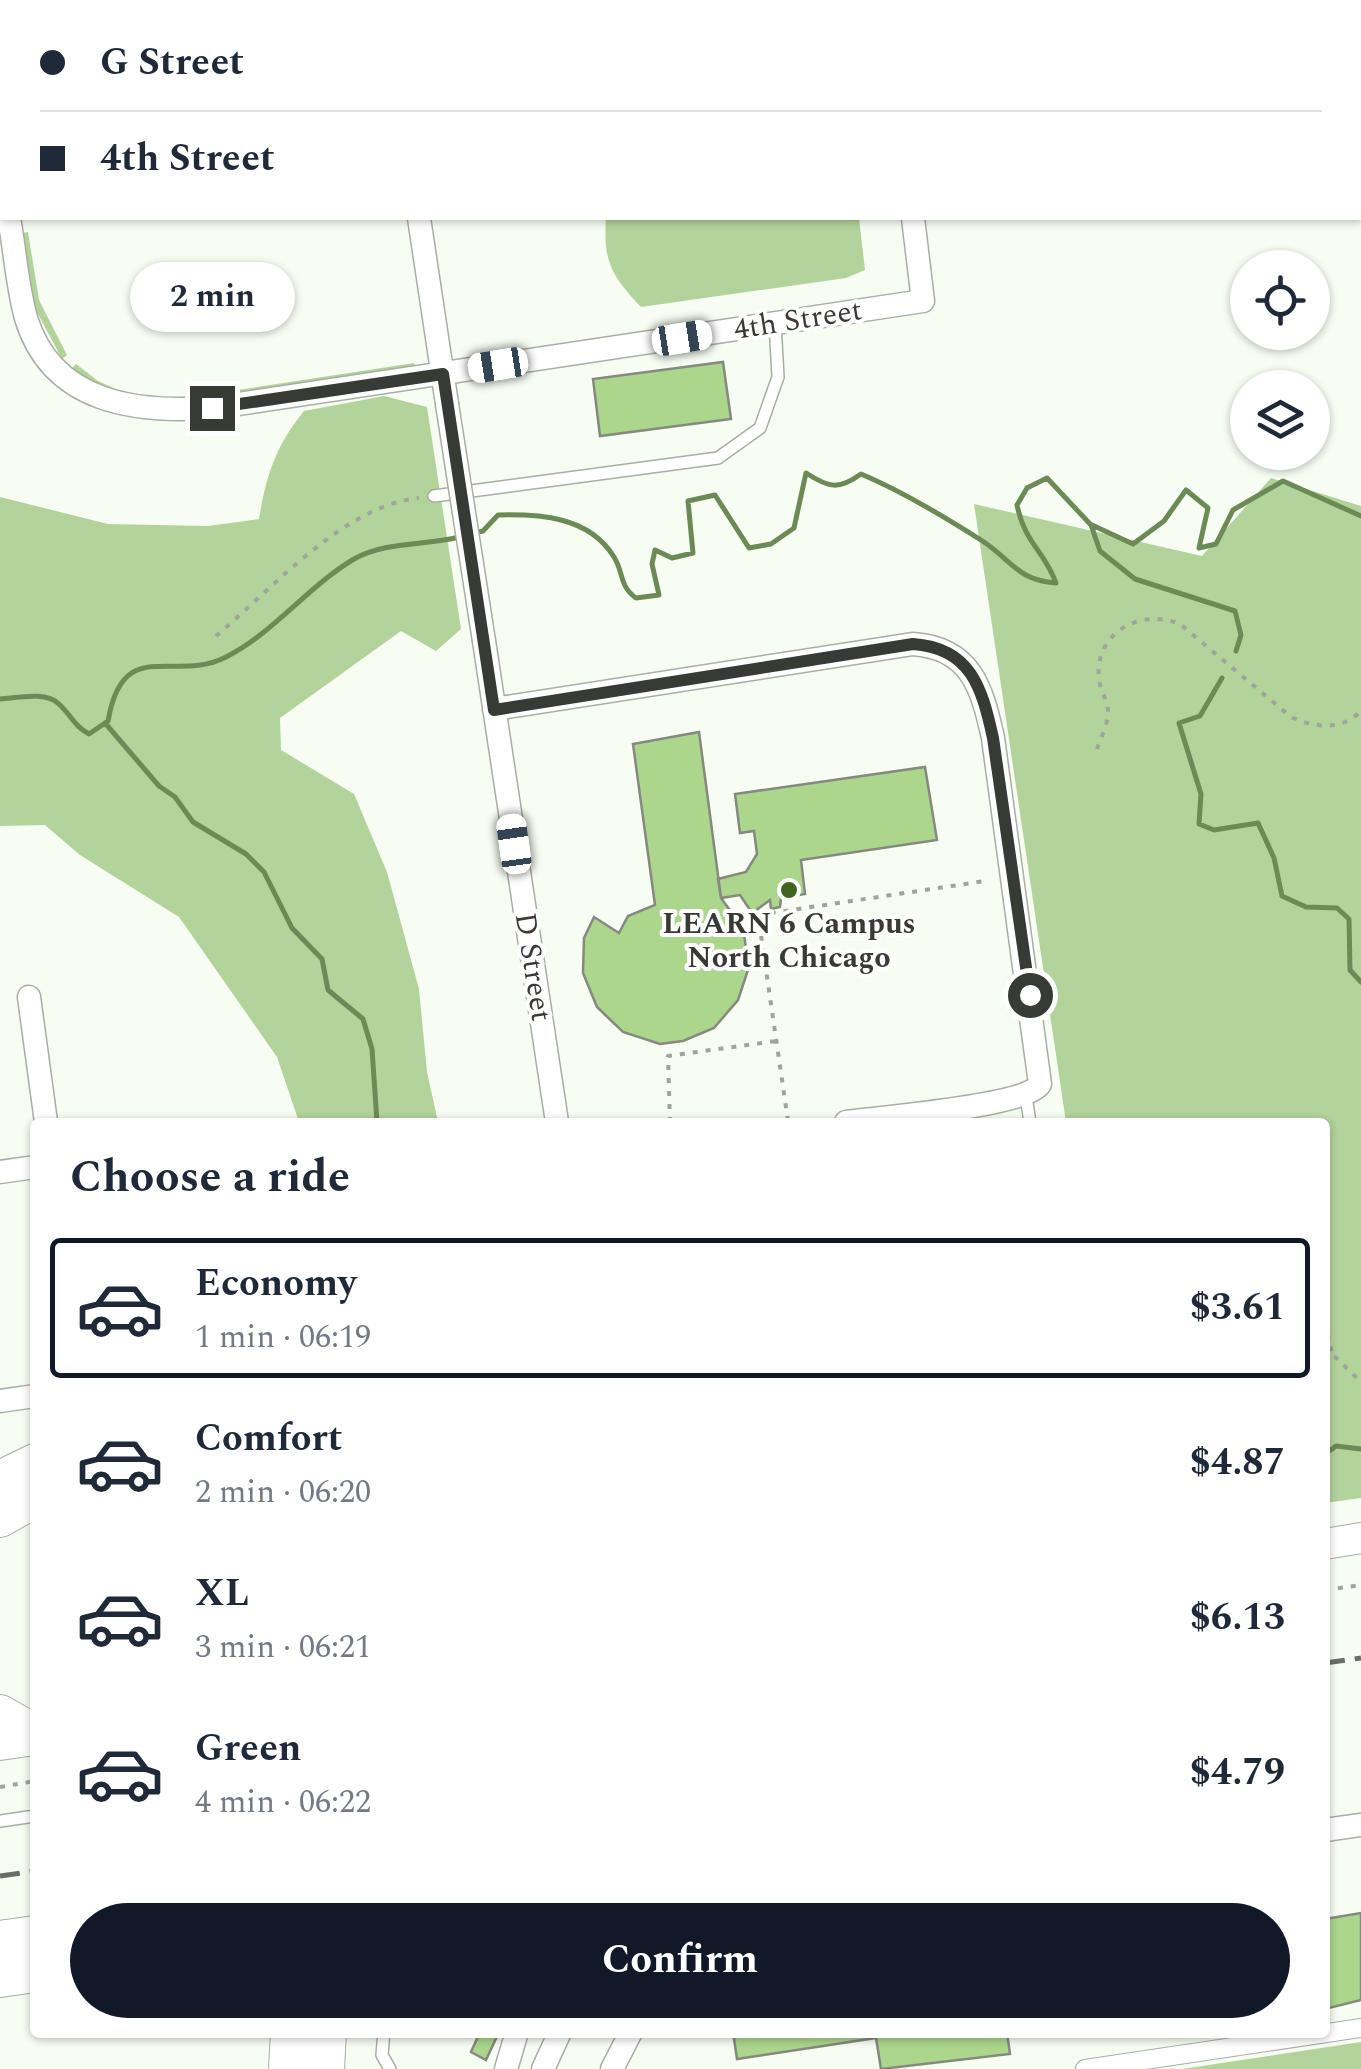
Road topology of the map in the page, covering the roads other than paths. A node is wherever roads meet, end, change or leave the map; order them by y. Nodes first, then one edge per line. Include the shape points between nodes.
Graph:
1 (10, 220) edge
2 (419, 220) edge
3 (913, 220) edge
4 (775, 324) junction
5 (443, 374) junction
6 (434, 496) road end
7 (494, 710) junction
8 (29, 997) dead end
9 (1026, 1096) junction
10 (45, 1118) edge
11 (556, 1118) edge
12 (878, 1118) edge
13 (1029, 1118) edge
14 (30, 1168) edge
15 (0, 1172) edge
16 (30, 1397) edge
17 (0, 1401) edge
18 (30, 1465) edge
19 (0, 1480) edge
20 (30, 1501) edge
21 (0, 1518) edge
22 (1361, 1538) edge
23 (1330, 1543) edge
24 (0, 1714) edge
25 (30, 1734) edge
26 (30, 1738) edge
27 (0, 1745) edge
28 (30, 1817) edge
29 (0, 1821) edge
30 (1361, 1825) edge
31 (1330, 1829) edge
32 (30, 1936) edge
33 (0, 1940) edge
34 (30, 1974) edge
35 (0, 1978) edge
36 (1361, 2028) edge
37 (1330, 2033) edge
38 (290, 2038) edge
39 (327, 2038) edge
40 (383, 2038) edge
41 (516, 2038) edge
42 (530, 2038) edge
43 (557, 2038) edge
44 (628, 2038) edge
45 (1294, 2038) edge
46 (510, 2064) edge
47 (288, 2069) edge
48 (325, 2069) edge
49 (390, 2069) edge
50 (544, 2069) edge
51 (612, 2069) edge
52 (1085, 2069) edge

1 - 5 street, 4th Street via 26,319 56,365 104,400 157,412 212,408
2 - 5 street, D Street
3 - 4 street, 4th Street via 924,301
4 - 5 street, 4th Street
4 - 6 lane via 778,377 760,428 718,458
5 - 7 street, D Street, bridge
7 - 9 street via 913,644 936,646 966,666 984,698 993,738 1041,1068 1040,1084
7 - 11 street, D Street
8 - 10 street
9 - 12 street
9 - 13 lane
14 - 15 street
16 - 17 street
18 - 19 highway
20 - 21 highway
22 - 23 main road
24 - 25 highway
26 - 27 main road
28 - 29 lane
30 - 31 street
32 - 33 highway
34 - 35 highway
36 - 37 street
38 - 47 highway
39 - 48 highway
40 - 49 lane
41 - 46 street
42 - 46 street
43 - 50 street
44 - 51 street
45 - 52 street

